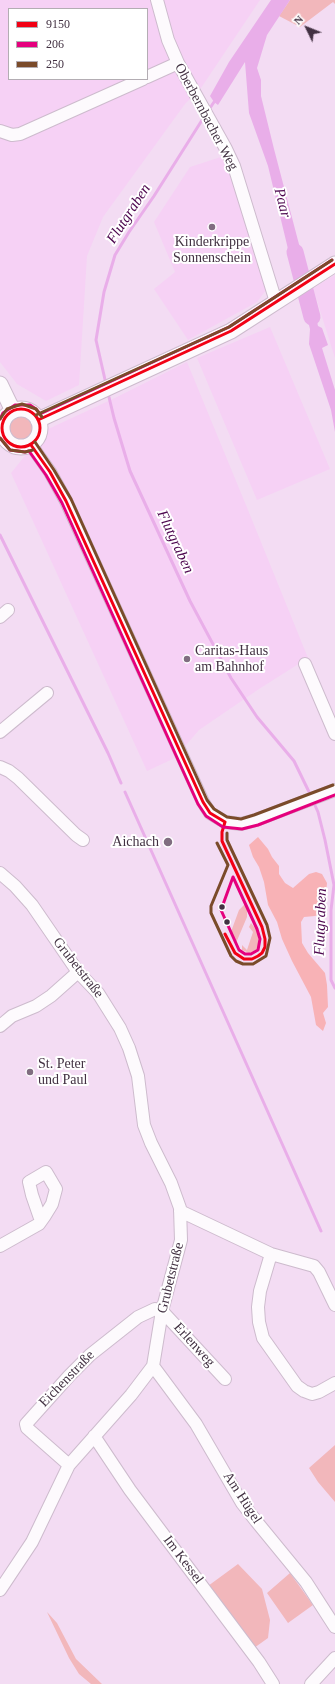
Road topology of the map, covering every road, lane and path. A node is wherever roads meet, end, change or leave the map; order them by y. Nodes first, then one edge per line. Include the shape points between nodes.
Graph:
1 (157, 0) edge
2 (178, 64) junction
3 (148, 77) edge
4 (141, 80) edge
5 (0, 131) edge
6 (332, 266) edge
7 (276, 302) junction
8 (0, 384) edge
9 (13, 411) junction
10 (38, 420) junction
11 (31, 445) junction
12 (305, 664) dead end
13 (47, 693) dead end
14 (0, 732) edge
15 (335, 734) edge
16 (0, 767) edge
17 (330, 792) edge
18 (83, 840) dead end
19 (0, 874) edge
20 (78, 972) junction
21 (0, 1026) edge
22 (180, 1211) junction
23 (41, 1221) dead end
24 (0, 1246) edge
25 (271, 1254) junction
26 (335, 1305) edge
27 (162, 1311) junction
28 (153, 1366) junction
29 (225, 1379) dead end
30 (335, 1383) edge
31 (94, 1436) junction
32 (69, 1465) junction
33 (0, 1590) edge
34 (335, 1627) edge
35 (335, 1658) edge
36 (273, 1684) edge
37 (311, 1684) edge

1 - 2 street, Oberbernbacher Weg via 168,40
2 - 3 street
2 - 7 street, Oberbernbacher Weg via 226,149 241,186
4 - 5 street via 20,134 12,135
6 - 7 main road
7 - 10 main road via 231,331
8 - 9 main road
9 - 10 main road via 28,410
9 - 11 main road via 3,423 4,435 12,445
10 - 11 main road via 39,436
11 - 17 street via 66,501 210,813 225,822 241,824
12 - 15 street
13 - 14 street
16 - 18 street via 18,778
19 - 20 street, Grubetstraße via 32,905
20 - 21 street via 51,996 36,1006 12,1016
20 - 22 street, Grubetstraße via 108,1006 129,1048 138,1076 144,1125 171,1183
22 - 25 street
22 - 27 street, Grubetstraße via 181,1240
23 - 24 street
25 - 26 street via 314,1266
25 - 30 street via 258,1307 263,1338 297,1386 304,1391 312,1394
27 - 28 street, Grubetstraße
27 - 29 street, Erlenweg
27 - 32 street, Eichenstraße via 155,1309 138,1317 116,1333 69,1376 26,1424 27,1428
28 - 31 street, Grubetstraße
28 - 34 street, Am Hügel via 196,1424 242,1503 306,1582
31 - 32 street, Grubetstraße
31 - 36 street, Im Kessel via 130,1490
32 - 33 street, Grubetstraße via 32,1542
35 - 37 street

